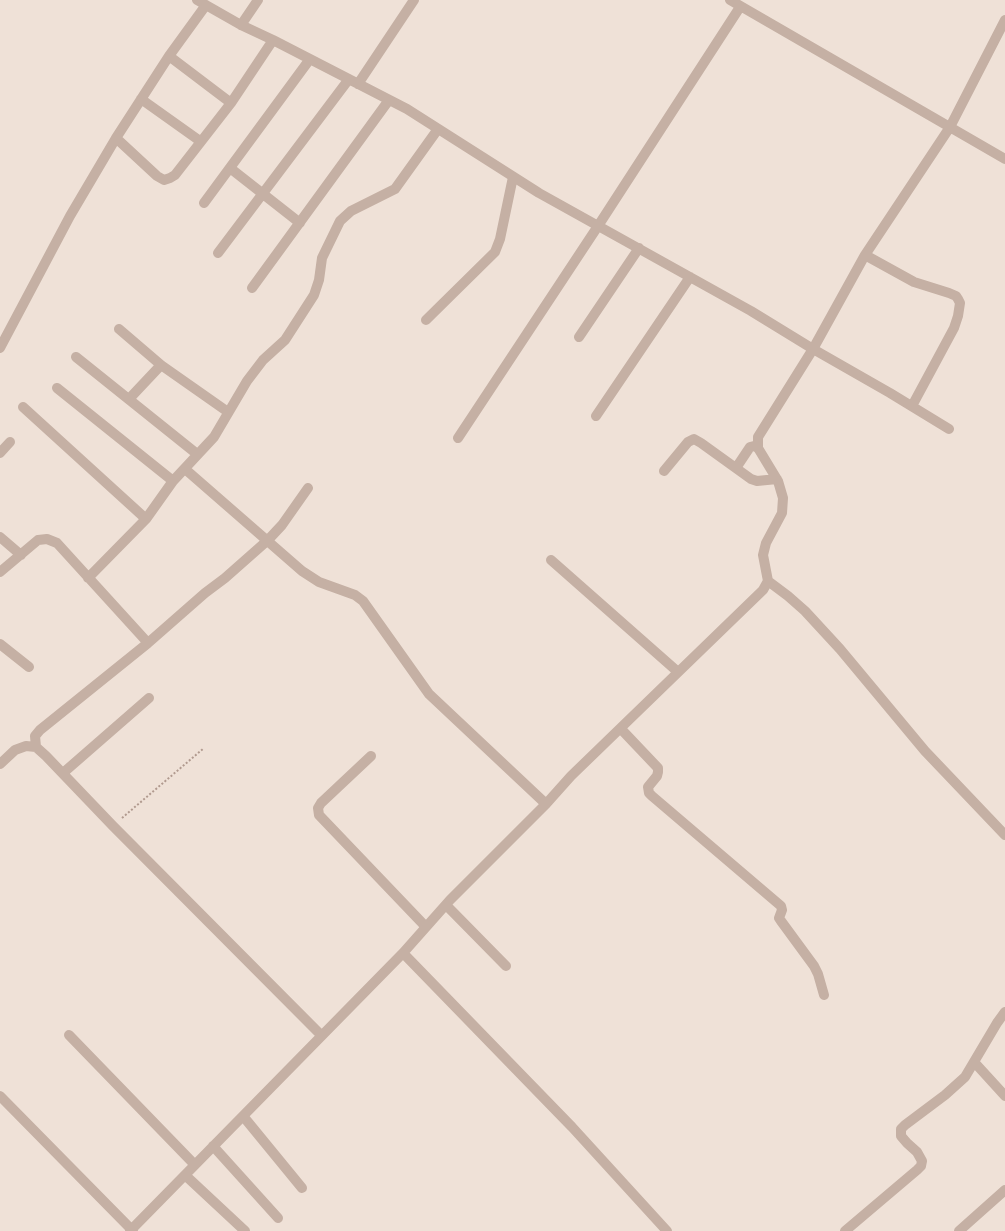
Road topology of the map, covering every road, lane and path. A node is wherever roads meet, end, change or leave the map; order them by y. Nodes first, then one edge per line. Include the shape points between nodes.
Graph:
1 (258, 0) edge
2 (414, 0) edge
3 (730, 0) edge
4 (201, 2) edge
5 (740, 7) junction
6 (1005, 20) edge
7 (241, 25) junction
8 (273, 40) junction
9 (169, 56) junction
10 (310, 59) junction
11 (349, 79) junction
12 (358, 84) junction
13 (141, 99) junction
14 (389, 100) junction
15 (230, 103) junction
16 (950, 127) junction
17 (438, 129) junction
18 (116, 138) junction
19 (200, 141) junction
20 (1005, 159) edge
21 (230, 168) junction
22 (513, 177) junction
23 (264, 193) junction
24 (204, 203) dead end
25 (300, 223) junction
26 (598, 226) junction
27 (639, 248) junction
28 (218, 253) dead end
29 (865, 255) junction
30 (690, 277) junction
31 (252, 288) dead end
32 (426, 320) dead end
33 (119, 329) dead end
34 (579, 337) dead end
35 (0, 348) edge
36 (813, 349) junction
37 (76, 357) dead end
38 (161, 365) junction
39 (57, 388) dead end
40 (129, 399) junction
41 (912, 406) junction
42 (22, 407) dead end
43 (228, 412) junction
44 (596, 416) dead end
45 (949, 429) dead end
46 (458, 438) dead end
47 (10, 442) dead end
48 (758, 448) junction
49 (0, 453) edge
50 (197, 454) junction
51 (736, 468) junction
52 (185, 469) junction
53 (664, 471) dead end
54 (777, 479) junction
55 (173, 481) junction
56 (308, 488) dead end
57 (146, 519) junction
58 (0, 537) edge
59 (268, 540) junction
60 (21, 555) junction
61 (551, 560) dead end
62 (0, 572) edge
63 (88, 578) junction
64 (768, 581) junction
65 (148, 643) junction
66 (0, 644) edge
67 (29, 667) dead end
68 (678, 672) junction
69 (149, 698) dead end
70 (621, 729) junction
71 (36, 747) junction
72 (204, 748) dead end
73 (371, 756) dead end
74 (0, 764) edge
75 (63, 773) junction
76 (546, 804) junction
77 (113, 826) junction
78 (1005, 836) edge
79 (446, 905) junction
80 (426, 927) junction
81 (403, 953) junction
82 (506, 966) dead end
83 (824, 995) dead end
84 (1005, 1012) edge
85 (69, 1035) dead end
86 (321, 1035) junction
87 (975, 1062) junction
88 (0, 1096) edge
89 (1005, 1096) edge
90 (243, 1116) junction
91 (214, 1146) junction
92 (195, 1165) junction
93 (185, 1175) junction
94 (302, 1188) dead end
95 (1005, 1190) edge
96 (278, 1218) dead end
97 (132, 1230) edge
98 (245, 1231) edge
99 (667, 1231) edge
100 (846, 1231) edge
101 (959, 1231) edge

1 - 7 street
2 - 12 street
3 - 5 street
4 - 7 street
4 - 9 street
5 - 16 street
5 - 26 street
6 - 16 street
7 - 8 street
8 - 10 street
8 - 15 street
9 - 13 street
9 - 15 street
10 - 11 street
10 - 21 street
11 - 12 street
11 - 23 street
12 - 14 street
13 - 18 street
13 - 19 street
14 - 17 street
14 - 25 street
15 - 19 street
16 - 20 street
16 - 29 street
17 - 22 street
17 - 43 street via 395,189 351,211 340,221 322,258 314,295 285,340 255,370
18 - 19 street via 164,180 175,175
18 - 35 street via 70,216
21 - 23 street
21 - 24 street
22 - 26 street
22 - 32 street via 495,252
23 - 25 street
23 - 28 street
25 - 31 street
26 - 27 street
26 - 46 street
27 - 30 street
27 - 34 street
29 - 36 street
29 - 41 street via 914,282 956,296 960,303 954,328
30 - 36 street
30 - 44 street
33 - 38 street
36 - 41 street
36 - 48 street via 758,437
37 - 40 street
38 - 40 street
38 - 43 street
39 - 55 street
40 - 50 street
41 - 45 street
42 - 57 street
43 - 50 street via 214,437
47 - 49 street
48 - 51 street via 750,447
48 - 54 street
50 - 52 street
51 - 53 street via 694,439 688,442
51 - 54 street via 757,481
52 - 55 street
52 - 59 street
54 - 64 street via 783,498 782,513 766,543 763,555
55 - 57 street
56 - 59 street
57 - 63 street
58 - 60 street
59 - 65 street
59 - 76 street via 318,582 355,595 363,601 429,694
60 - 62 street
60 - 63 street via 38,540 47,539 57,543
61 - 68 street
63 - 65 street
64 - 68 street via 763,590
64 - 78 street via 805,611 925,751
65 - 71 street via 40,730 35,736
66 - 67 street
68 - 70 street
69 - 75 street
70 - 76 street
70 - 83 street via 658,768 657,776 648,787 649,793 781,906 781,921 814,966
71 - 74 street via 26,746 15,750
71 - 75 street
72 - 77 path
73 - 80 street via 321,803 318,808 319,815
75 - 77 street
76 - 79 street
77 - 86 street
79 - 80 street
79 - 82 street
80 - 81 street
81 - 86 street
81 - 99 street via 572,1127
84 - 87 street
85 - 92 street
86 - 90 street
87 - 89 street
87 - 100 street via 954,1088 901,1129 901,1136 917,1152 922,1161 921,1166
88 - 97 street
90 - 91 street
90 - 94 street
91 - 92 street
91 - 96 street
92 - 93 street
93 - 97 street
93 - 98 street
95 - 101 street

